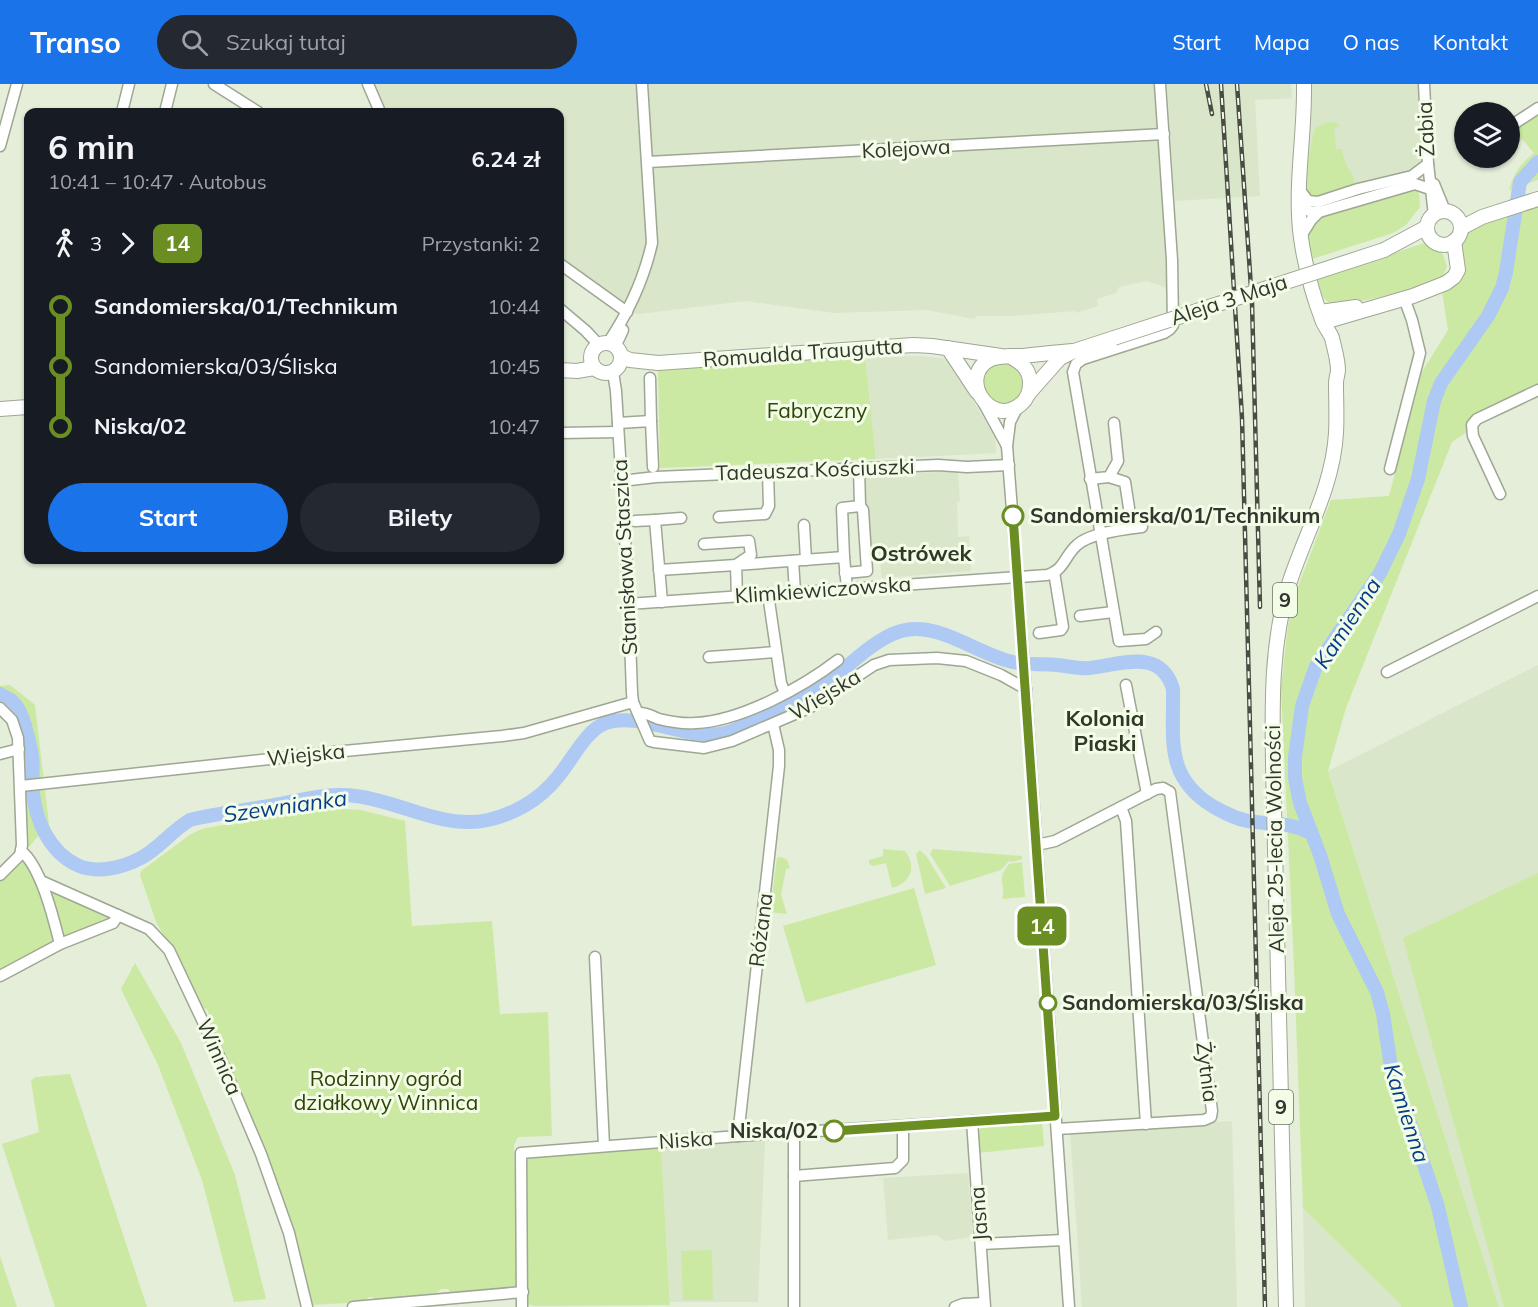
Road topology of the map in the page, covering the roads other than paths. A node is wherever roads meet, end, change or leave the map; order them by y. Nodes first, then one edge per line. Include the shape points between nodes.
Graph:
1 (17, 84) edge
2 (129, 84) edge
3 (172, 84) edge
4 (213, 84) edge
5 (368, 84) edge
6 (642, 84) edge
7 (1160, 84) edge
8 (1304, 84) edge
9 (1424, 84) edge
10 (123, 108) edge
11 (166, 108) edge
12 (252, 108) edge
13 (378, 108) edge
14 (1538, 108) edge
15 (1520, 120) edge
16 (1164, 134) junction
17 (0, 146) edge
18 (648, 162) junction
19 (1428, 168) junction
20 (1298, 188) junction
21 (1430, 189) junction
22 (1538, 199) edge
23 (1299, 205) junction
24 (1319, 212) junction
25 (1444, 228) junction
26 (1301, 236) junction
27 (564, 267) edge
28 (1404, 298) junction
29 (564, 313) edge
30 (626, 315) junction
31 (1322, 317) junction
32 (948, 348) junction
33 (1074, 351) junction
34 (1005, 356) junction
35 (606, 358) junction
36 (564, 369) edge
37 (650, 378) dead end
38 (1538, 390) edge
39 (980, 397) junction
40 (1023, 400) junction
41 (24, 407) edge
42 (0, 409) edge
43 (651, 421) junction
44 (618, 423) junction
45 (1114, 423) dead end
46 (564, 432) edge
47 (1007, 446) junction
48 (1009, 465) junction
49 (653, 467) dead end
50 (859, 468) junction
51 (1390, 469) dead end
52 (768, 472) junction
53 (1109, 477) junction
54 (1090, 478) junction
55 (621, 481) junction
56 (1500, 494) dead end
57 (860, 506) junction
58 (1129, 508) dead end
59 (719, 517) dead end
60 (681, 518) dead end
61 (656, 520) junction
62 (635, 521) dead end
63 (804, 525) dead end
64 (1142, 527) dead end
65 (1100, 535) junction
66 (704, 544) dead end
67 (844, 557) junction
68 (806, 560) junction
69 (793, 561) junction
70 (736, 565) junction
71 (660, 570) junction
72 (1054, 572) junction
73 (845, 573) junction
74 (1018, 576) junction
75 (847, 589) junction
76 (795, 592) junction
77 (768, 594) junction
78 (1538, 596) edge
79 (737, 597) junction
80 (662, 602) junction
81 (628, 604) junction
82 (1113, 612) junction
83 (1080, 616) dead end
84 (1156, 632) dead end
85 (1039, 633) dead end
86 (776, 652) junction
87 (709, 657) dead end
88 (838, 660) dead end
89 (1387, 672) dead end
90 (1126, 685) dead end
91 (1026, 689) junction
92 (785, 693) junction
93 (633, 702) junction
94 (0, 708) edge
95 (638, 713) junction
96 (773, 724) junction
97 (19, 749) junction
98 (0, 754) edge
99 (21, 786) junction
100 (1147, 794) junction
101 (1121, 807) junction
102 (1037, 845) junction
103 (21, 851) junction
104 (0, 874) edge
105 (41, 881) junction
106 (118, 915) junction
107 (60, 944) junction
108 (595, 957) dead end
109 (0, 976) edge
110 (1055, 1116) junction
111 (972, 1121) junction
112 (1146, 1124) junction
113 (903, 1126) junction
114 (1056, 1129) junction
115 (794, 1134) junction
116 (738, 1136) junction
117 (604, 1146) junction
118 (794, 1176) junction
119 (1064, 1240) junction
120 (981, 1244) junction
121 (523, 1292) junction
122 (984, 1305) edge
123 (307, 1307) edge
124 (353, 1307) edge
125 (522, 1307) edge
126 (794, 1307) edge
127 (955, 1307) edge
128 (1069, 1307) edge
129 (1286, 1307) edge

1 - 17 street
2 - 10 street
3 - 11 street
4 - 12 street
5 - 13 street
6 - 18 street
7 - 16 street
8 - 20 main road, 9
9 - 19 street, Żabia
14 - 15 street
16 - 18 street, Kolejowa
16 - 54 street via 1173,325 1164,333 1087,357 1075,366
18 - 30 street via 652,243
19 - 20 street via 1318,202 1308,201
19 - 21 street, Żabia
19 - 25 street, Żabia
20 - 23 main road, 9
21 - 24 street via 1415,184
21 - 25 street, Żabia
22 - 25 main road, Aleja 3 Maja via 1482,217 1466,216
23 - 24 street
23 - 26 main road, 9
24 - 26 street
25 - 28 main road via 1451,269 1448,279 1442,285
25 - 33 main road, Aleja 3 Maja, bridge
26 - 31 main road, 9
27 - 30 street
28 - 31 main road via 1345,317
28 - 51 street via 1420,353
29 - 35 street
30 - 35 street via 623,329
31 - 129 main road, Aleja 25-lecia Wolności / 9 via 1338,369 1334,454 1322,501 1288,586 1274,654 1272,706
32 - 34 main road, Romualda Traugutta
32 - 35 main road, Romualda Traugutta via 913,345 658,363
32 - 39 main road
33 - 34 main road, Aleja 3 Maja
33 - 40 main road, Aleja 3 Maja via 1055,362
34 - 39 main road via 986,363 979,372 976,384
34 - 40 main road via 1023,365 1027,372 1030,383
35 - 36 main road, Romualda Traugutta
35 - 44 street, Stanisława Staszica
37 - 43 street
38 - 56 street via 1472,425 1473,436
39 - 40 main road via 998,410 1010,410
39 - 47 street
40 - 47 street via 1010,422
41 - 42 main road
43 - 44 street
43 - 49 street
44 - 46 street
44 - 55 street, Stanisława Staszica
45 - 53 street via 1118,461
47 - 48 street
48 - 50 street, Tadeusza Kościuszki
48 - 74 street
50 - 52 street, Tadeusza Kościuszki
50 - 57 street
52 - 55 street, Tadeusza Kościuszki
52 - 59 street via 769,506 765,514
53 - 54 street
53 - 58 street via 1125,482
54 - 65 street
55 - 81 street, Stanisława Staszica
57 - 67 street via 842,508
57 - 73 street via 867,571
60 - 61 street
61 - 62 street
61 - 71 street
63 - 68 street
64 - 65 street
65 - 72 street via 1076,545
65 - 82 street
66 - 70 street via 749,541 751,555
67 - 68 street
67 - 73 street
68 - 69 street
69 - 70 street
69 - 76 street
70 - 71 street
70 - 79 street
71 - 80 street
72 - 74 street, Klimkiewiczowska
72 - 85 street via 1063,627
73 - 75 street
74 - 75 street, Klimkiewiczowska
74 - 91 street
75 - 76 street, Klimkiewiczowska
76 - 77 street, Klimkiewiczowska
77 - 79 street, Klimkiewiczowska
77 - 86 street
78 - 89 street
79 - 80 street, Klimkiewiczowska
80 - 81 street, Klimkiewiczowska
81 - 93 street, Stanisława Staszica
82 - 83 street
82 - 84 street via 1119,641 1146,639
86 - 87 street
86 - 92 street
88 - 92 street, Wiejska
90 - 100 street
91 - 96 street, Wiejska via 966,661 895,659 874,665 809,708
91 - 102 street
92 - 95 street, Wiejska via 727,719 698,723
93 - 95 street, Wiejska
93 - 99 street, Wiejska via 524,733
94 - 97 street via 12,720
95 - 96 street, Wiejska via 654,742 704,748
96 - 116 street, Różana via 779,766
97 - 98 street
97 - 99 street
99 - 103 street
100 - 101 street
100 - 112 street, Żytnia via 1163,788 1172,798 1212,1111 1211,1117 1204,1120
101 - 102 street via 1055,841
101 - 112 street via 1126,821
102 - 110 street
103 - 104 street
103 - 105 street
105 - 106 street, Winnica
105 - 107 street
106 - 107 street via 113,923
106 - 123 street, Winnica via 157,935 181,973 261,1154 289,1233
107 - 109 street
108 - 117 street
110 - 111 street, Niska
110 - 114 street
111 - 113 street, Niska
111 - 120 street, Jasna
112 - 114 street, Żytnia
113 - 115 street, Niska
113 - 118 street via 903,1160 895,1168
114 - 119 street
115 - 116 street, Niska
115 - 118 street
116 - 117 street, Niska
117 - 121 street, Niska via 521,1153
118 - 126 street
119 - 120 street
119 - 128 street
120 - 122 street, Jasna
121 - 124 street
121 - 125 street
122 - 127 street

